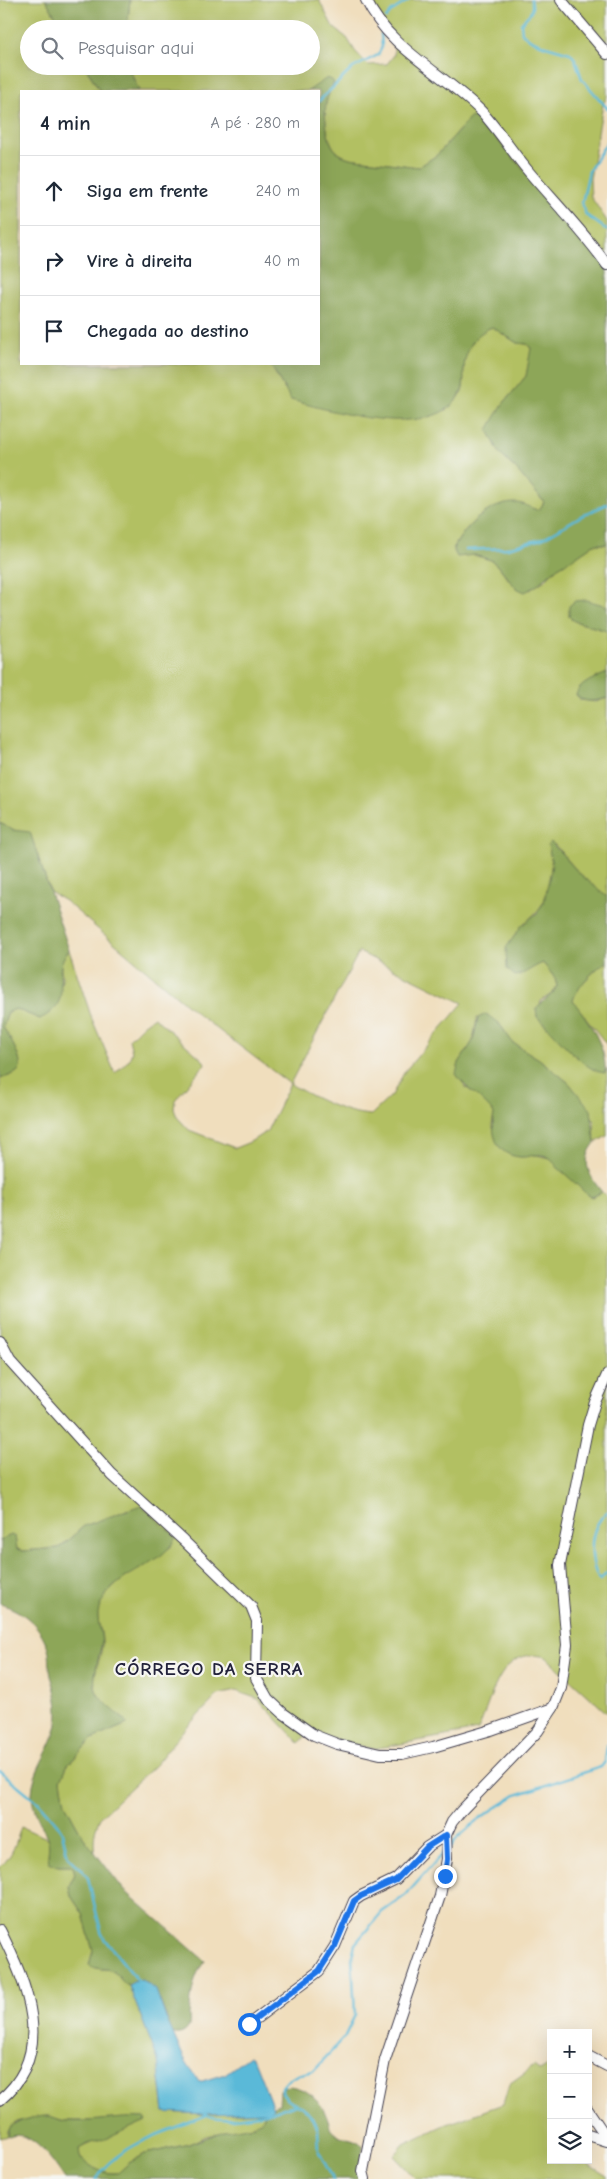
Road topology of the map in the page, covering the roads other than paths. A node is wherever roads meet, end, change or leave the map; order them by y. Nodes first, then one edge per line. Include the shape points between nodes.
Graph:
1 (366, 0) edge
2 (561, 0) edge
3 (607, 54) edge
4 (606, 263) edge
5 (0, 1343) edge
6 (607, 1375) edge
7 (553, 1708) junction
8 (447, 1840) junction
9 (0, 1930) edge
10 (249, 2024) dead end
11 (592, 2058) edge
12 (607, 2066) edge
13 (0, 2100) edge
14 (592, 2116) edge
15 (592, 2136) edge
16 (607, 2139) edge
17 (365, 2179) edge

1 - 4 street via 389,34 483,114
2 - 3 street
5 - 7 street via 15,1367 112,1475 251,1606 257,1621 256,1678 268,1699 314,1735 380,1754 402,1754 433,1748
6 - 7 street via 588,1425 560,1565 568,1645 564,1674
7 - 8 street via 538,1731 460,1811 452,1822
8 - 10 street via 427,1847 396,1880 354,1901 335,1946 319,1971
8 - 17 street via 440,1896 385,2060 364,2162
9 - 13 street via 23,1980 34,2032 20,2080
11 - 12 street
14 - 16 street
15 - 16 street

